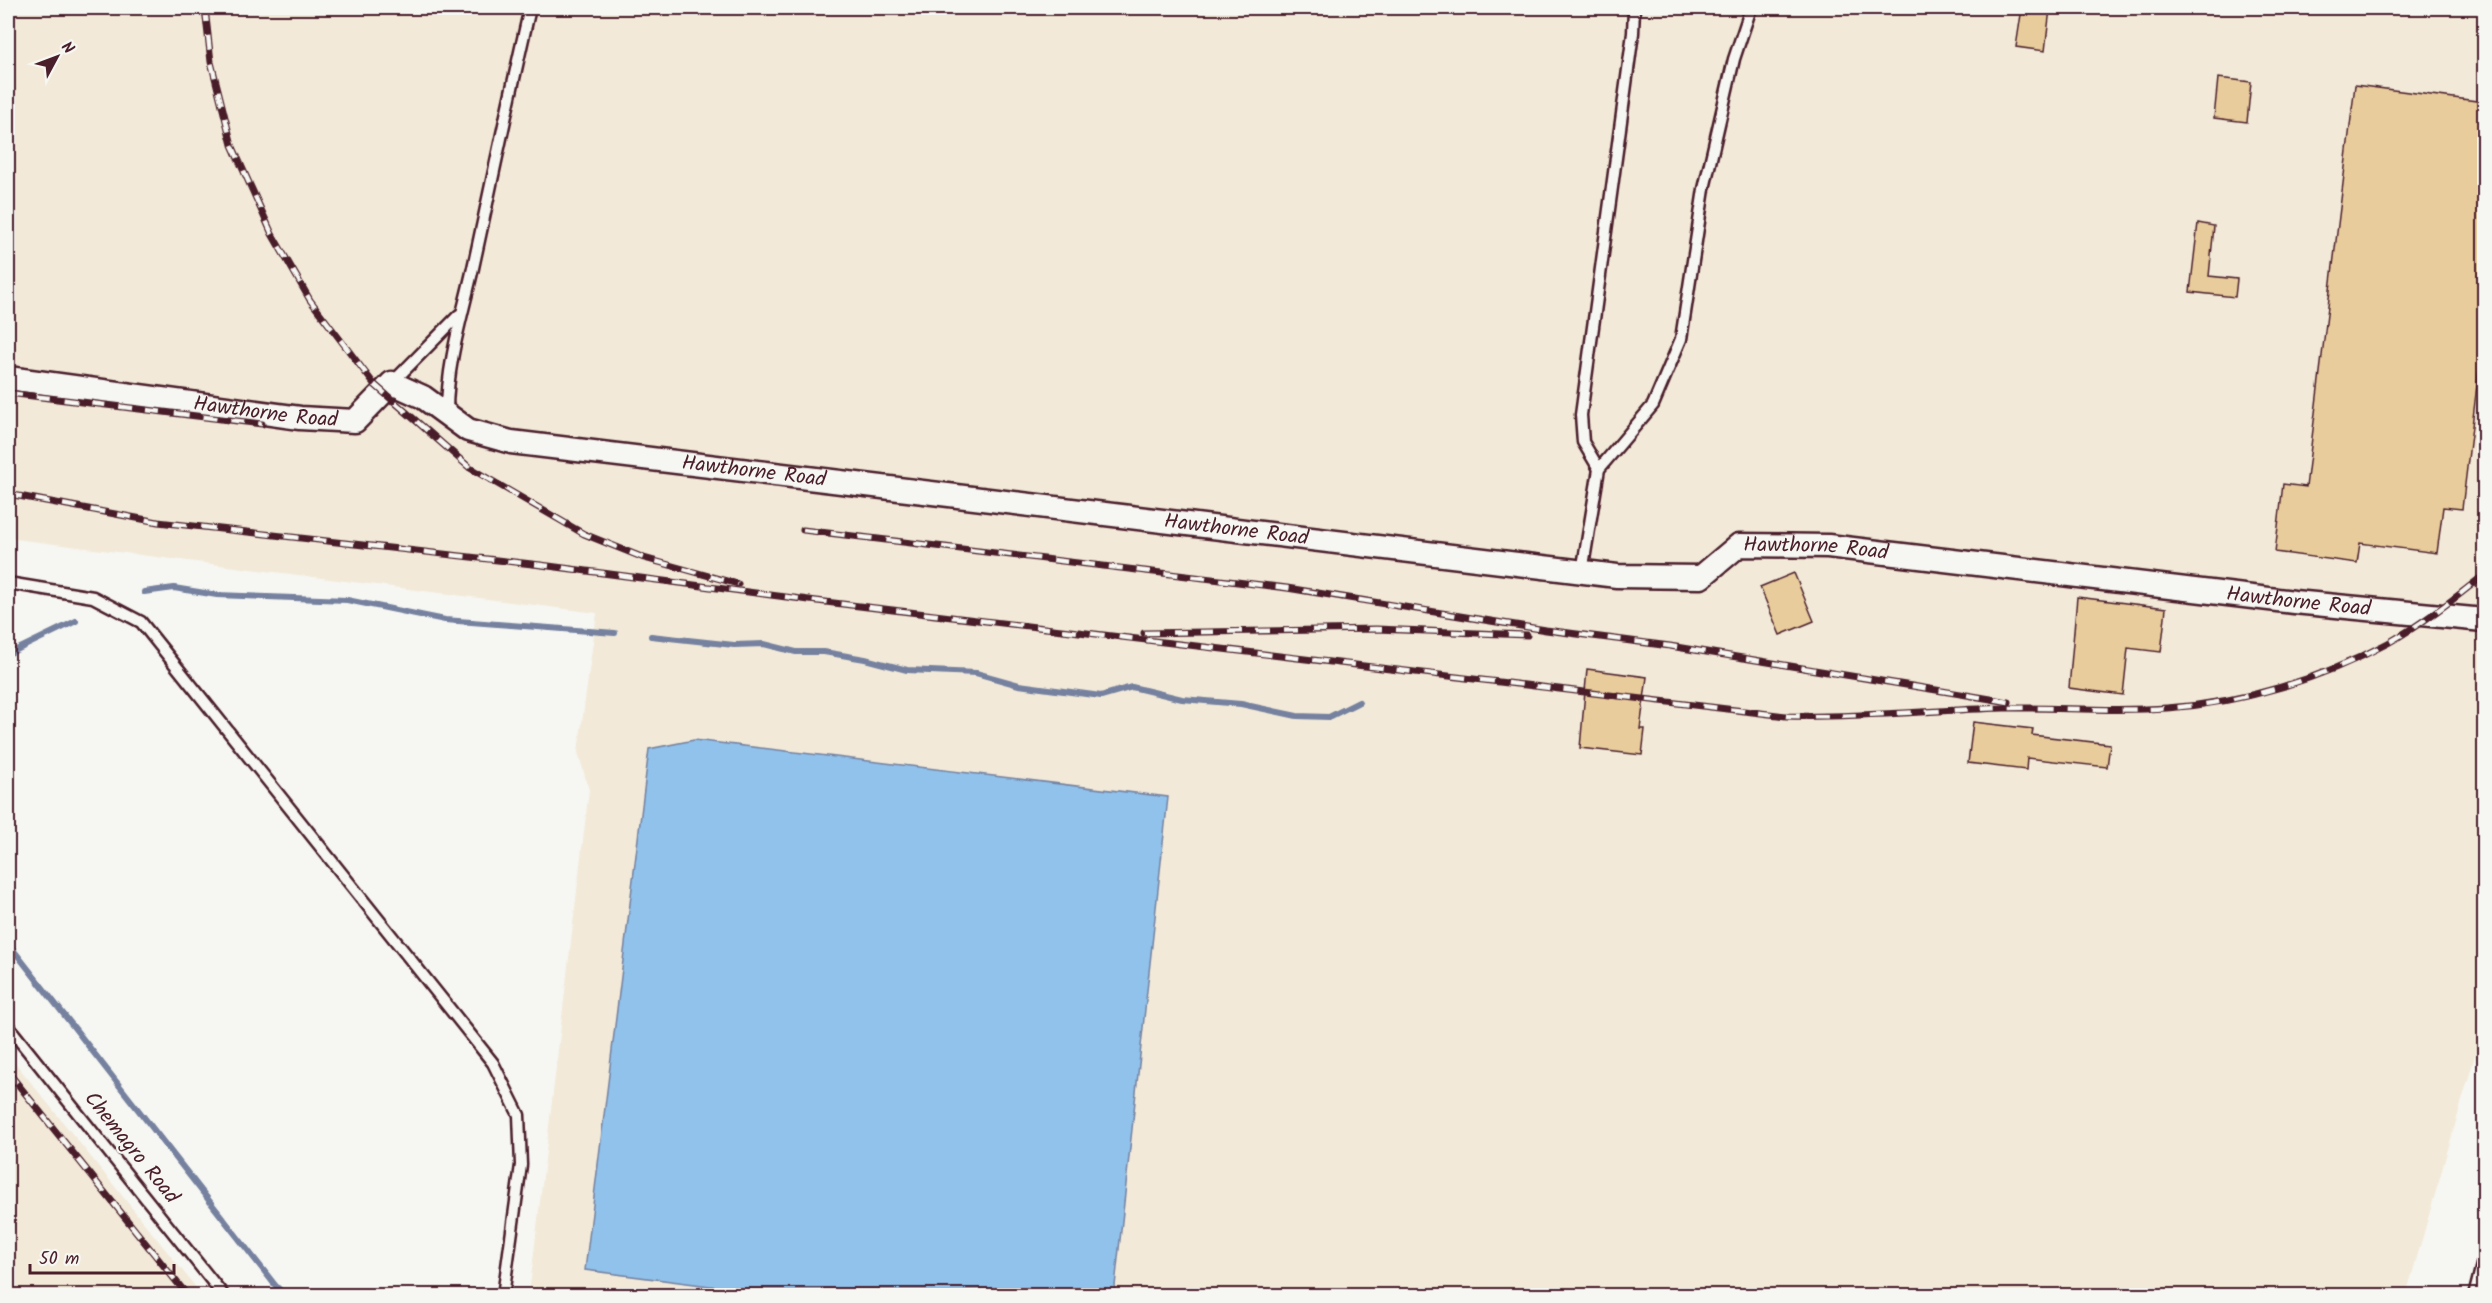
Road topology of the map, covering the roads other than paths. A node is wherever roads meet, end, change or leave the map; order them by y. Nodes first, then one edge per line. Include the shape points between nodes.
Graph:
1 (530, 8) edge
2 (1634, 8) edge
3 (1751, 8) edge
4 (463, 310) junction
5 (8, 378) edge
6 (392, 383) junction
7 (447, 412) junction
8 (1599, 469) junction
9 (1582, 572) junction
10 (8, 583) edge
11 (2484, 620) edge
12 (8, 1026) edge
13 (2484, 1257) edge
14 (224, 1296) edge
15 (502, 1296) edge
16 (2474, 1296) edge

1 - 4 lane
2 - 8 lane via 1581,415 1583,442
3 - 8 lane via 1734,59 1704,189 1681,339 1653,405
4 - 6 lane
4 - 7 lane via 447,378
5 - 6 street, Hawthorne Road via 355,422
6 - 7 street, Hawthorne Road
7 - 9 street, Hawthorne Road via 468,430 511,442
8 - 9 lane
9 - 11 street, Hawthorne Road via 1701,577 1739,545 1828,546 2294,602
10 - 15 lane via 93,597 141,622 493,1063 519,1115 521,1155
12 - 14 lane, Chemagro Road
13 - 16 lane

